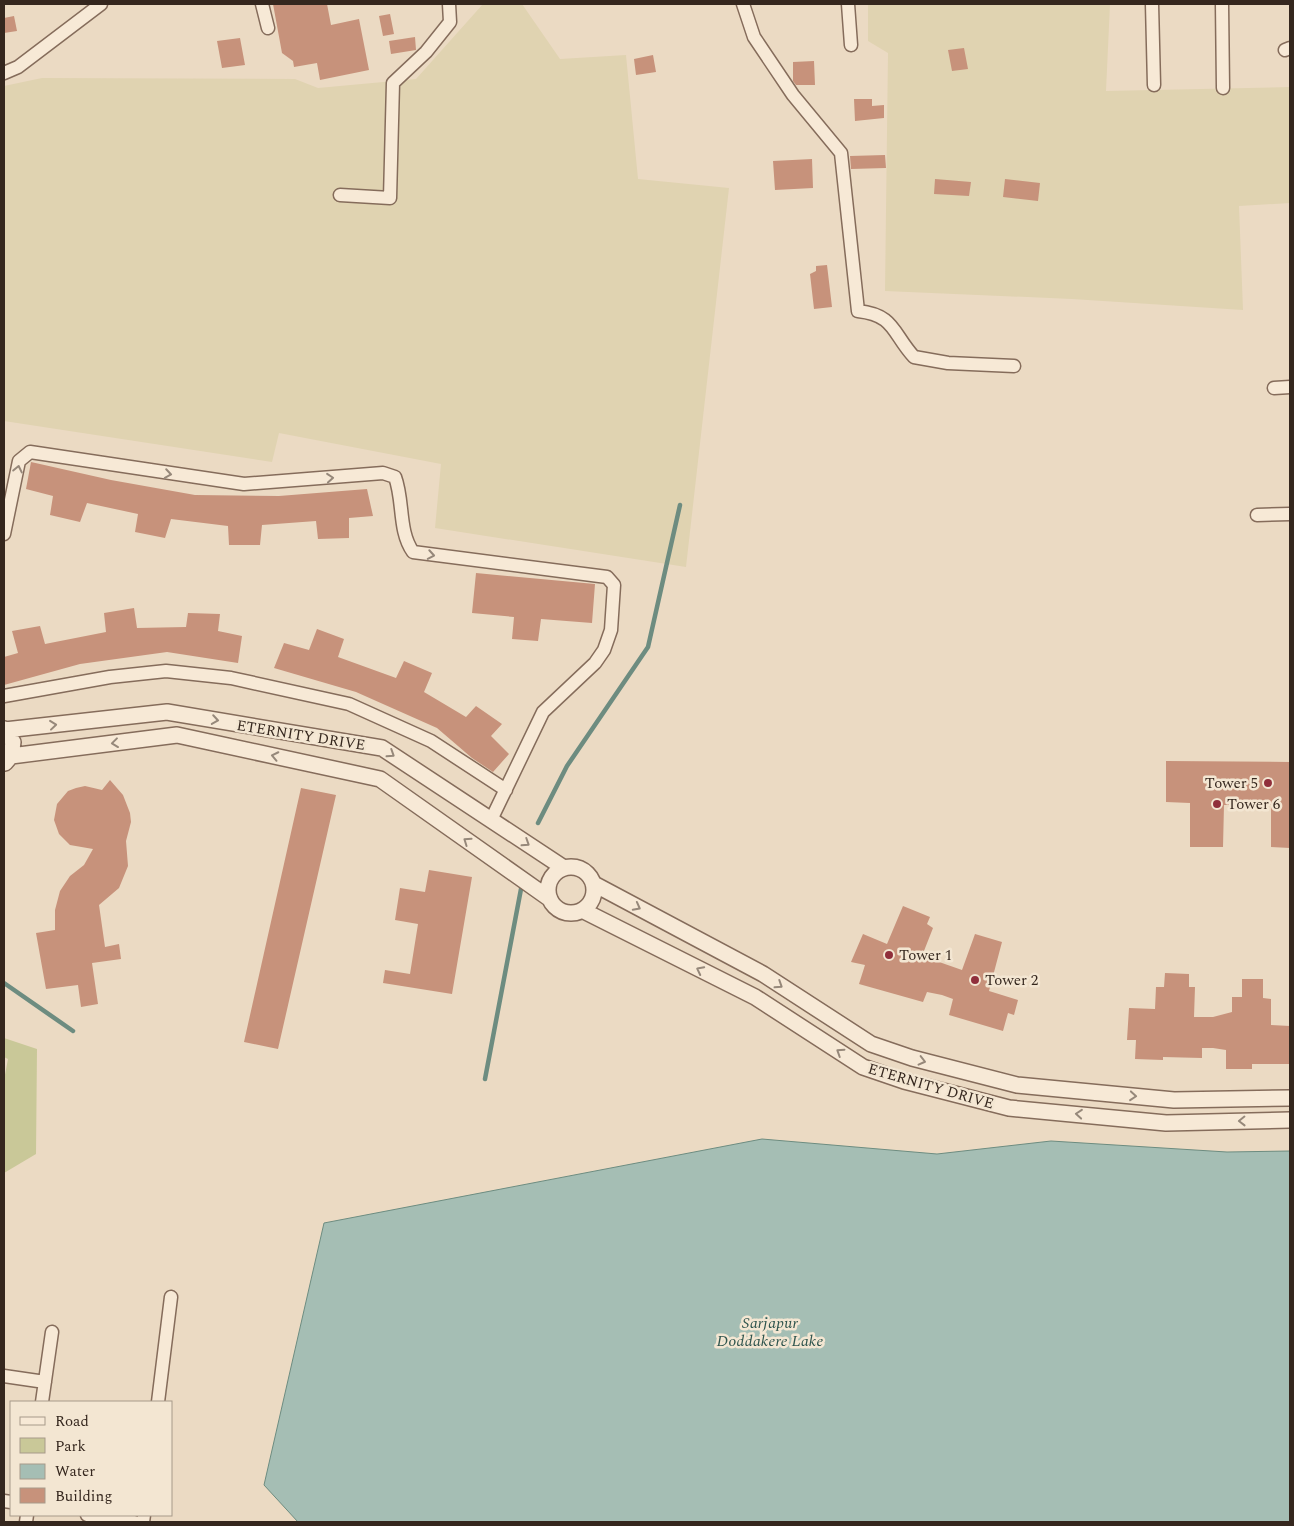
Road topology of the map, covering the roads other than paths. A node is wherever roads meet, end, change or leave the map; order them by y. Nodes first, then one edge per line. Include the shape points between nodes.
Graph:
1 (100, 4) edge
2 (262, 4) edge
3 (449, 4) edge
4 (743, 4) edge
5 (848, 4) edge
6 (1152, 4) edge
7 (1222, 4) edge
8 (268, 28) dead end
9 (851, 45) dead end
10 (4, 73) edge
11 (1154, 85) dead end
12 (1223, 88) dead end
13 (340, 195) dead end
14 (1014, 366) dead end
15 (1290, 387) edge
16 (1274, 388) dead end
17 (1290, 514) edge
18 (1257, 516) dead end
19 (4, 534) edge
20 (4, 696) edge
21 (4, 729) edge
22 (317, 738) junction
23 (7, 760) edge
24 (307, 763) junction
25 (506, 790) junction
26 (491, 820) junction
27 (564, 868) junction
28 (594, 884) junction
29 (550, 899) junction
30 (582, 910) junction
31 (1290, 1098) edge
32 (1290, 1120) edge
33 (171, 1297) dead end
34 (52, 1332) dead end
35 (4, 1376) edge
36 (45, 1382) junction
37 (42, 1401) edge
38 (158, 1401) edge
39 (95, 1516) edge
40 (134, 1522) edge

1 - 10 street via 18,68
2 - 8 street
3 - 13 street via 450,22 426,52 393,83 390,198
4 - 14 street via 754,37 793,95 841,153 858,311 884,317 914,357 948,363
5 - 9 street
6 - 11 street
7 - 12 street
15 - 16 street
17 - 18 street
19 -> 25 street via 19,461 30,452 244,484 383,473 395,477 406,541 413,552 607,577 614,585 611,630 604,650 595,663 542,712
20 - 25 street via 110,677 166,671 231,678 349,704 431,740
21 -> 22 street, ETERNITY DRIVE via 167,712
21 - 23 street, ETERNITY DRIVE via 13,742
22 - 24 street
22 -> 26 street, ETERNITY DRIVE via 382,748
24 -> 23 street, ETERNITY DRIVE via 177,735
29 -> 24 street, ETERNITY DRIVE via 380,779
25 - 26 street
26 -> 27 street, ETERNITY DRIVE
27 - 28 street, ETERNITY DRIVE via 579,868 591,877
27 - 29 street via 552,877 548,892
28 - 30 street via 592,899
28 -> 31 street, ETERNITY DRIVE via 763,974 871,1044 912,1058 1017,1085 1174,1100
29 - 30 street, ETERNITY DRIVE via 568,913
32 -> 30 street, ETERNITY DRIVE via 1166,1122 1009,1108 904,1081 863,1067 755,997
33 - 38 street
34 - 36 street
35 - 36 street
36 - 37 street
39 - 40 street

